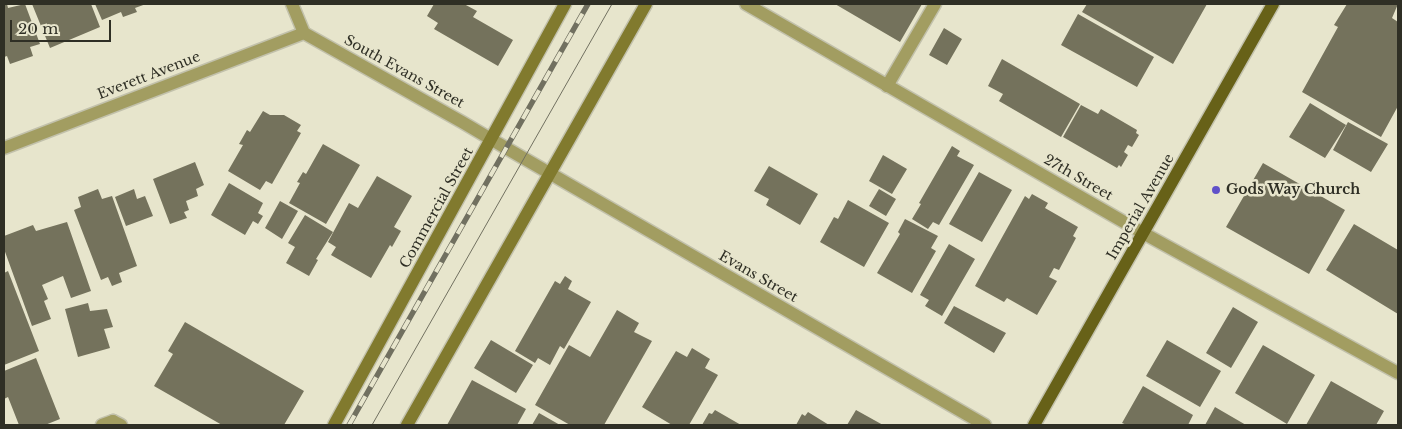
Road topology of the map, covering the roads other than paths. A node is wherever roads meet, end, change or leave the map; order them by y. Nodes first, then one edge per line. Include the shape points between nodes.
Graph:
1 (292, 4) edge
2 (565, 4) edge
3 (646, 4) edge
4 (746, 4) edge
5 (935, 4) edge
6 (1273, 4) edge
7 (304, 33) junction
8 (887, 86) junction
9 (491, 139) junction
10 (4, 148) edge
11 (516, 153) joint
12 (549, 174) junction
13 (1143, 233) junction
14 (1398, 372) edge
15 (334, 425) edge
16 (406, 425) edge
17 (985, 425) edge
18 (1034, 425) edge

1 - 7 street
2 - 9 main road, Commercial Street
3 - 12 main road
4 - 8 street, 27th Street
5 - 8 street
6 - 13 main road, Imperial Avenue
7 - 9 street, South Evans Street
7 - 10 street, Everett Avenue
8 - 13 street, 27th Street
9 - 11 street, South Evans Street
9 - 15 main road, Commercial Street
11 - 12 street, Evans Street
12 - 16 main road
12 - 17 street, Evans Street
13 - 14 street, 27th Street
13 - 18 main road, Imperial Avenue

